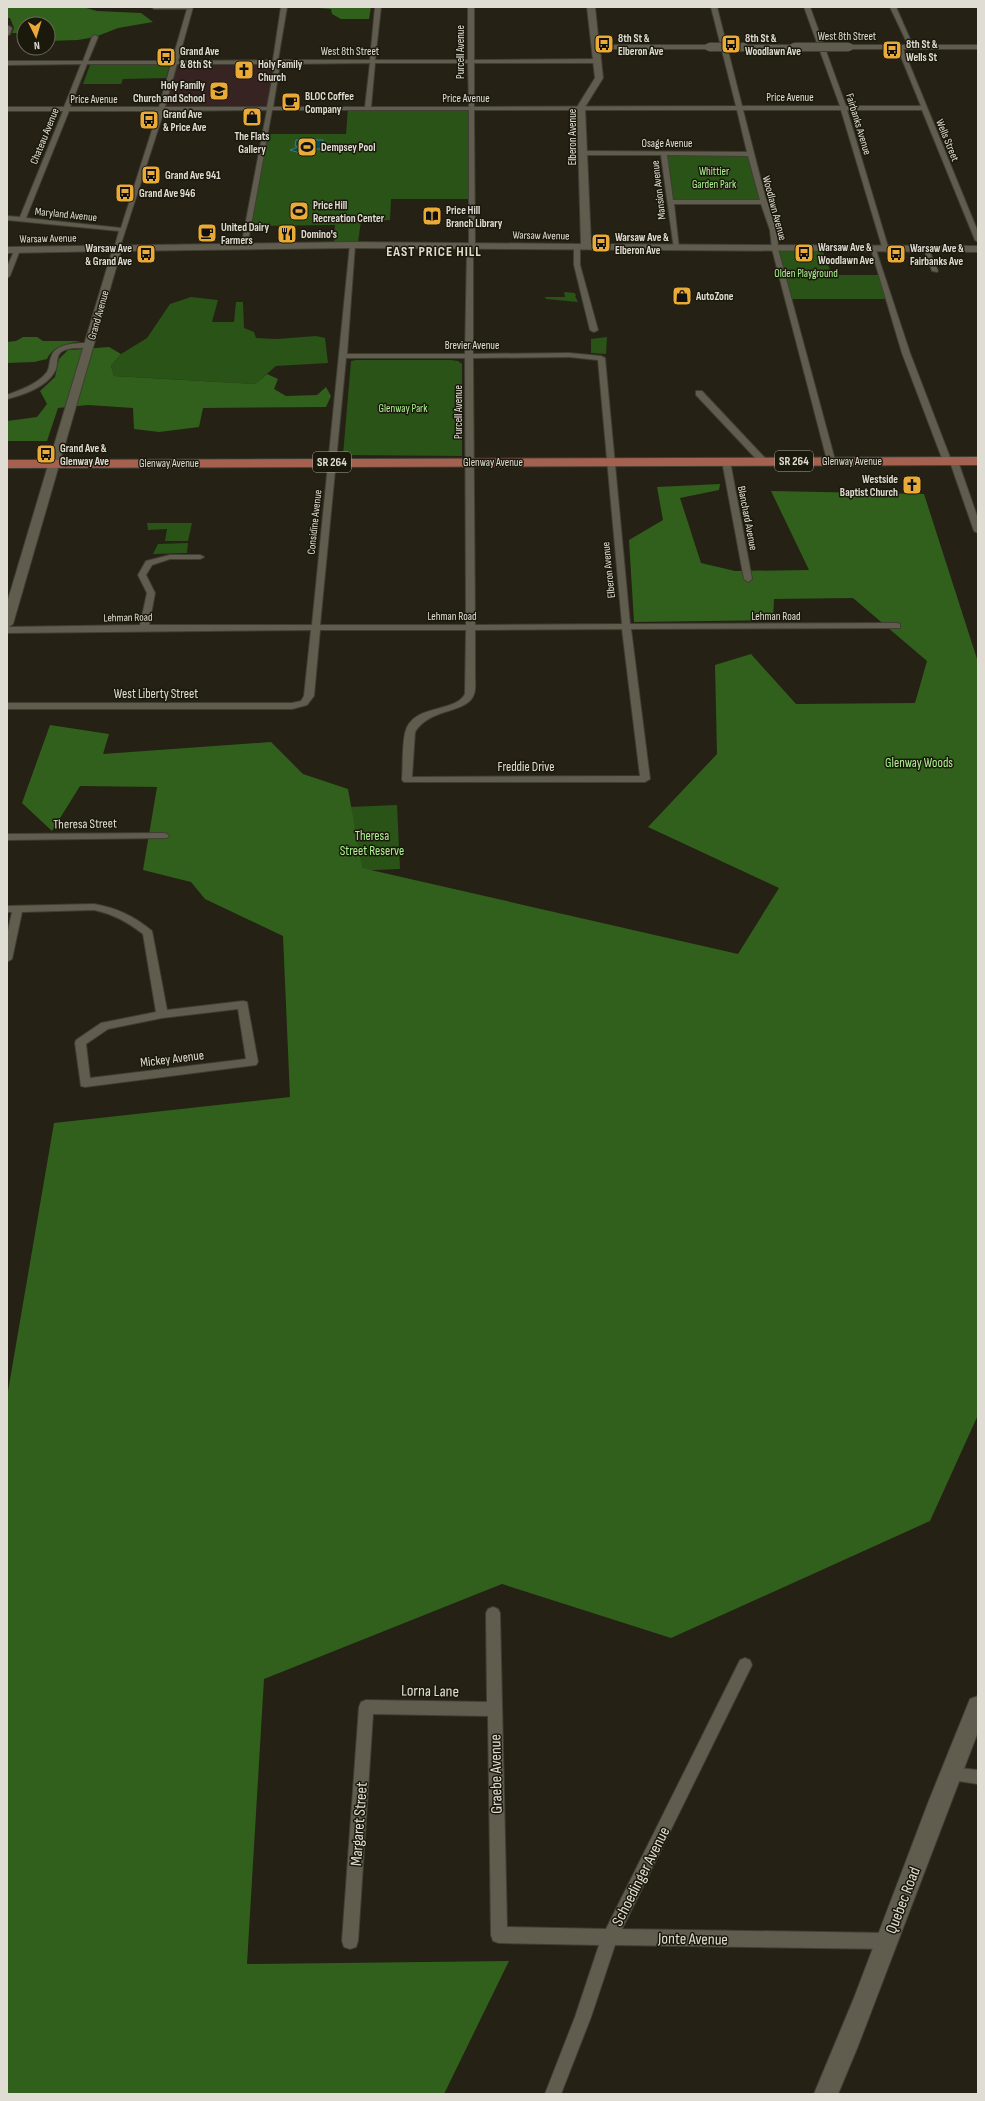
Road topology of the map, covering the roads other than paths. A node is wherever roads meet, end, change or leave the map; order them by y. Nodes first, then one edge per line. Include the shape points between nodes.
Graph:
1 (154, 7) edge
2 (284, 7) edge
3 (378, 7) edge
4 (471, 7) edge
5 (591, 7) edge
6 (714, 7) edge
7 (807, 7) edge
8 (893, 7) edge
9 (190, 8) edge
10 (10, 28) dead end
11 (7, 34) edge
12 (95, 37) dead end
13 (597, 47) junction
14 (900, 47) junction
15 (912, 47) junction
16 (978, 47) edge
17 (471, 61) junction
18 (598, 61) junction
19 (173, 62) junction
20 (277, 62) junction
21 (373, 62) junction
22 (7, 63) edge
23 (83, 63) junction
24 (581, 107) junction
25 (740, 107) junction
26 (843, 107) junction
27 (162, 108) junction
28 (269, 108) junction
29 (368, 108) junction
30 (471, 108) junction
31 (925, 108) junction
32 (7, 109) edge
33 (66, 109) junction
34 (583, 153) junction
35 (664, 153) junction
36 (750, 154) junction
37 (670, 202) junction
38 (764, 202) junction
39 (7, 218) edge
40 (22, 220) junction
41 (124, 230) junction
42 (978, 240) edge
43 (352, 245) junction
44 (472, 246) junction
45 (244, 247) junction
46 (582, 247) junction
47 (676, 248) junction
48 (117, 249) junction
49 (775, 249) junction
50 (978, 249) edge
51 (7, 250) edge
52 (17, 250) junction
53 (873, 250) junction
54 (886, 250) junction
55 (926, 250) junction
56 (935, 271) dead end
57 (7, 276) edge
58 (594, 330) dead end
59 (89, 345) junction
60 (343, 356) junction
61 (469, 356) junction
62 (601, 358) joint
63 (699, 393) dead end
64 (7, 397) edge
65 (831, 460) junction
66 (610, 461) junction
67 (726, 461) junction
68 (763, 461) junction
69 (950, 461) junction
70 (978, 461) edge
71 (332, 462) junction
72 (469, 462) junction
73 (7, 464) edge
74 (54, 464) junction
75 (978, 531) edge
76 (200, 557) dead end
77 (748, 579) dead end
78 (7, 624) edge
79 (626, 626) junction
80 (897, 626) dead end
81 (471, 627) junction
82 (144, 628) junction
83 (316, 628) junction
84 (7, 630) edge
85 (304, 703) joint
86 (7, 706) edge
87 (645, 779) joint
88 (407, 780) joint
89 (164, 836) dead end
90 (7, 837) edge
91 (7, 909) edge
92 (18, 909) junction
93 (7, 959) edge
94 (162, 1014) junction
95 (492, 1613) dead end
96 (745, 1665) dead end
97 (978, 1706) edge
98 (366, 1707) joint
99 (494, 1709) junction
100 (950, 1774) junction
101 (978, 1777) edge
102 (499, 1935) joint
103 (610, 1937) junction
104 (350, 1941) dead end
105 (887, 1941) junction
106 (553, 2094) edge
107 (826, 2094) edge

1 - 9 street
2 - 20 street via 275,59
3 - 21 street
4 - 17 street, Purcell Avenue
5 - 13 street, Elberon Avenue
6 - 25 street, Woodlawn Avenue
7 - 26 street, Fairbanks Avenue
8 - 15 street
9 - 19 street, Grand Avenue
10 - 11 street
12 - 23 street, Chateau Avenue
13 - 14 street, West 8th Street, bridge
13 - 18 street, Elberon Avenue
14 - 15 street, West 8th Street
14 - 31 street, Wells Street
15 - 16 street, West 8th Street
17 - 18 street, West 8th Street
17 - 21 street, West 8th Street
17 - 30 street, Purcell Avenue
18 - 24 street, Elberon Avenue via 599,78
19 - 20 street, West 8th Street
19 - 23 street, West 8th Street
19 - 27 street, Grand Avenue
20 - 21 street, West 8th Street
20 - 28 street
21 - 29 street
22 - 23 street, West 8th Street
23 - 33 street, Chateau Avenue
24 - 25 street, Price Avenue
24 - 30 street, Price Avenue
24 - 34 street, Elberon Avenue
25 - 26 street, Price Avenue
25 - 36 street, Woodlawn Avenue
26 - 31 street, Price Avenue
26 - 54 street, Fairbanks Avenue
27 - 28 street, Price Avenue
27 - 33 street, Price Avenue
27 - 41 street, Grand Avenue
28 - 29 street, Price Avenue
28 - 45 street
29 - 30 street, Price Avenue
30 - 44 street, Purcell Avenue
31 - 42 street, Wells Street
32 - 33 street, Price Avenue
33 - 40 street, Chateau Avenue
34 - 35 street, Osage Avenue
34 - 46 street, Elberon Avenue
35 - 36 street, Osage Avenue
35 - 37 street, Mansion Avenue
36 - 38 street, Woodlawn Avenue
37 - 38 street
37 - 47 street, Mansion Avenue
38 - 49 street, Woodlawn Avenue via 775,239
39 - 40 street, Maryland Avenue
40 - 41 street, Maryland Avenue
41 - 48 street, Grand Avenue
43 - 44 street, Warsaw Avenue
43 - 45 street, Warsaw Avenue
43 - 60 street, Considine Avenue
44 - 46 street, Warsaw Avenue
44 - 61 street, Purcell Avenue
45 - 48 street, Warsaw Avenue
46 - 47 street, Warsaw Avenue
46 - 58 street via 577,265
47 - 49 street, Warsaw Avenue
48 - 52 street, Warsaw Avenue
48 - 59 street, Grand Avenue
49 - 53 street, Warsaw Avenue
49 - 65 street, Woodlawn Avenue
50 - 55 street, Warsaw Avenue
51 - 52 street, Warsaw Avenue
52 - 57 street
53 - 54 street, Warsaw Avenue
53 - 69 street via 906,353
54 - 55 street, Warsaw Avenue
55 - 56 street
59 - 64 street via 72,346 58,351 54,357 52,371 47,376
59 - 74 street, Grand Avenue
60 - 61 street, Brevier Avenue
60 - 71 street, Considine Avenue
61 - 62 street, Brevier Avenue via 569,355
61 - 72 street, Purcell Avenue
62 - 66 street, Elberon Avenue
63 - 68 street
65 - 68 main road, Glenway Avenue / SR 264
65 - 69 main road, Glenway Avenue / SR 264
66 - 67 main road, Glenway Avenue / SR 264
66 - 72 main road, Glenway Avenue / SR 264
66 - 79 street, Elberon Avenue
67 - 68 main road, Glenway Avenue / SR 264
67 - 77 street, Blanchard Avenue
69 - 70 main road, Glenway Avenue / SR 264
69 - 75 street
71 - 72 main road, Glenway Avenue / SR 264
71 - 74 main road, Glenway Avenue / SR 264
71 - 83 street, Considine Avenue
72 - 81 street, Purcell Avenue
73 - 74 main road, Glenway Avenue / SR 264
74 - 78 street, Grand Avenue
76 - 82 street via 170,557 149,563 142,575 151,593
79 - 80 street, Lehman Road
79 - 81 street, Lehman Road
79 - 87 street, Elberon Avenue
81 - 83 street, Lehman Road
81 - 88 street, Purcell Avenue via 469,697 462,704 428,714 413,726 410,732
82 - 83 street, Lehman Road
82 - 84 street, Lehman Road
83 - 85 street, Considine Avenue via 309,696
85 - 86 street, West Liberty Street via 292,706
87 - 88 street, Freddie Drive
89 - 90 street, Theresa Street
91 - 92 street
92 - 93 street
92 - 94 street via 94,907 116,911 128,917 148,933
94 - 94 street, Mickey Avenue via 105,1026 80,1043 85,1083 252,1062 243,1005
95 - 99 street, Graebe Avenue
96 - 103 street, Schoedinger Avenue
97 - 100 street, Quebec Road
98 - 99 street, Lorna Lane
98 - 104 street, Margaret Street
99 - 102 street, Graebe Avenue
100 - 101 street
100 - 105 street, Quebec Road
102 - 103 street, Jonte Avenue
103 - 105 street, Jonte Avenue
103 - 106 street, Schoedinger Avenue
105 - 107 street, Quebec Road

